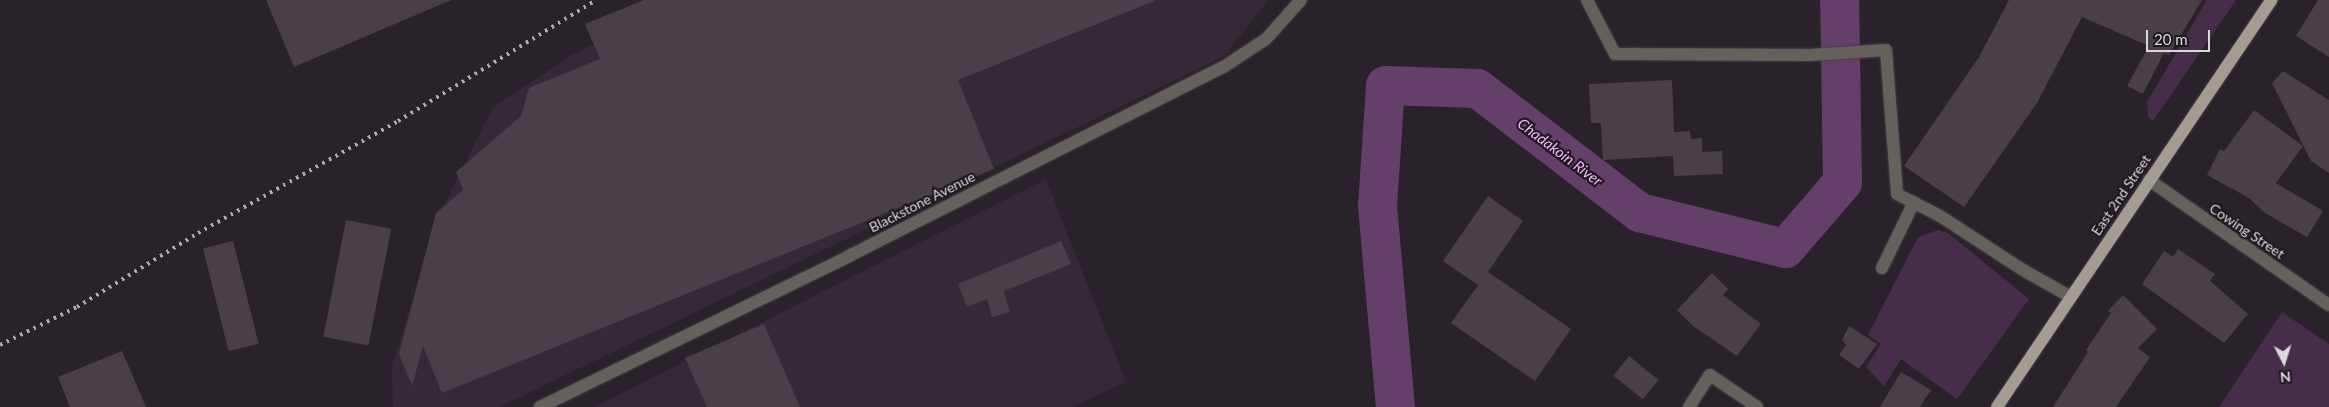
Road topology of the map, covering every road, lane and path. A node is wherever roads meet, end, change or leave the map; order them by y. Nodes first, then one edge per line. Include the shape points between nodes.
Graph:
1 (1302, 0) edge
2 (1587, 0) edge
3 (2272, 0) edge
4 (2149, 180) junction
5 (1914, 202) junction
6 (1882, 268) dead end
7 (2071, 297) junction
8 (2329, 305) edge
9 (540, 407) edge
10 (1689, 407) edge
11 (1757, 407) edge
12 (1997, 407) edge

1 - 9 street, Blackstone Avenue via 1266,39 1225,66 849,256
2 - 5 street via 1614,54 1810,55 1886,50 1897,194
3 - 4 main road, East 2nd Street
4 - 7 main road, East 2nd Street
4 - 8 street, Cowing Street
5 - 6 street
5 - 7 street
7 - 12 main road, East 2nd Street
10 - 11 street via 1710,375

